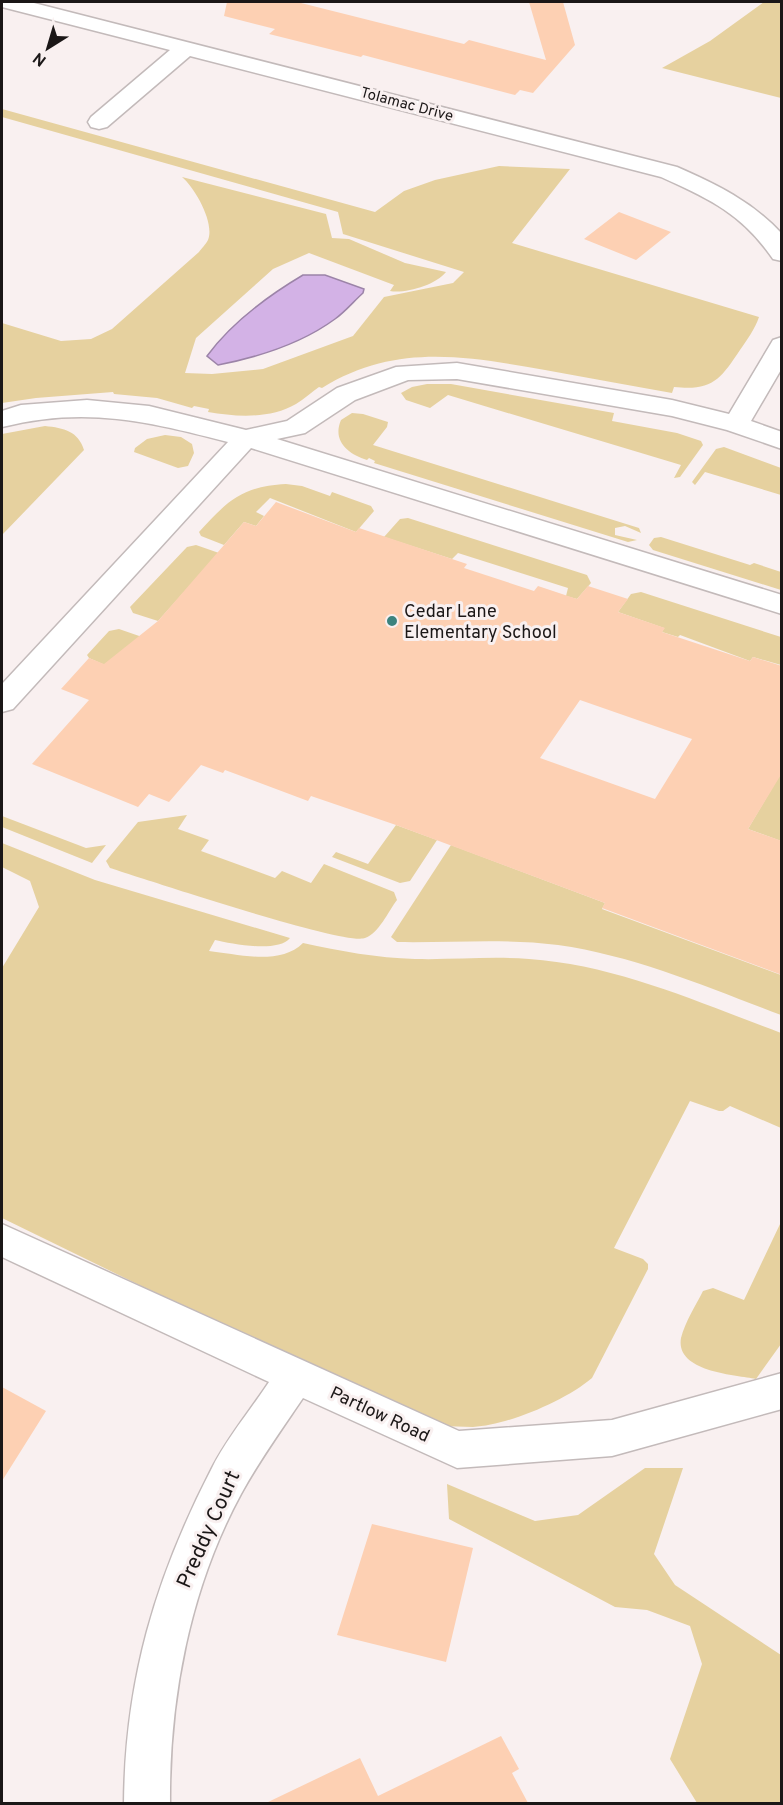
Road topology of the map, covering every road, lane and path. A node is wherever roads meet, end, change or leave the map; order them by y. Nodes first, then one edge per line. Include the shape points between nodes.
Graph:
1 (7, 2) edge
2 (187, 47) junction
3 (99, 122) dead end
4 (782, 254) edge
5 (782, 345) edge
6 (2, 419) edge
7 (736, 424) junction
8 (246, 438) junction
9 (782, 441) edge
10 (782, 605) edge
11 (2, 702) edge
12 (2, 1240) edge
13 (295, 1376) junction
14 (782, 1391) edge
15 (147, 1803) edge

1 - 2 street, Tolamac Drive via 96,15
2 - 3 street
2 - 4 street, Tolamac Drive via 669,172 735,206 759,225
5 - 7 street
6 - 8 street via 21,413 87,408 149,414
7 - 8 street via 672,408 457,372 405,372 346,394 296,427
7 - 9 street
8 - 10 street
8 - 11 street
12 - 13 street, Partlow Road
13 - 14 street, Partlow Road via 457,1450 612,1438
13 - 15 street, Preddy Court via 226,1481 188,1565 162,1650 147,1751

